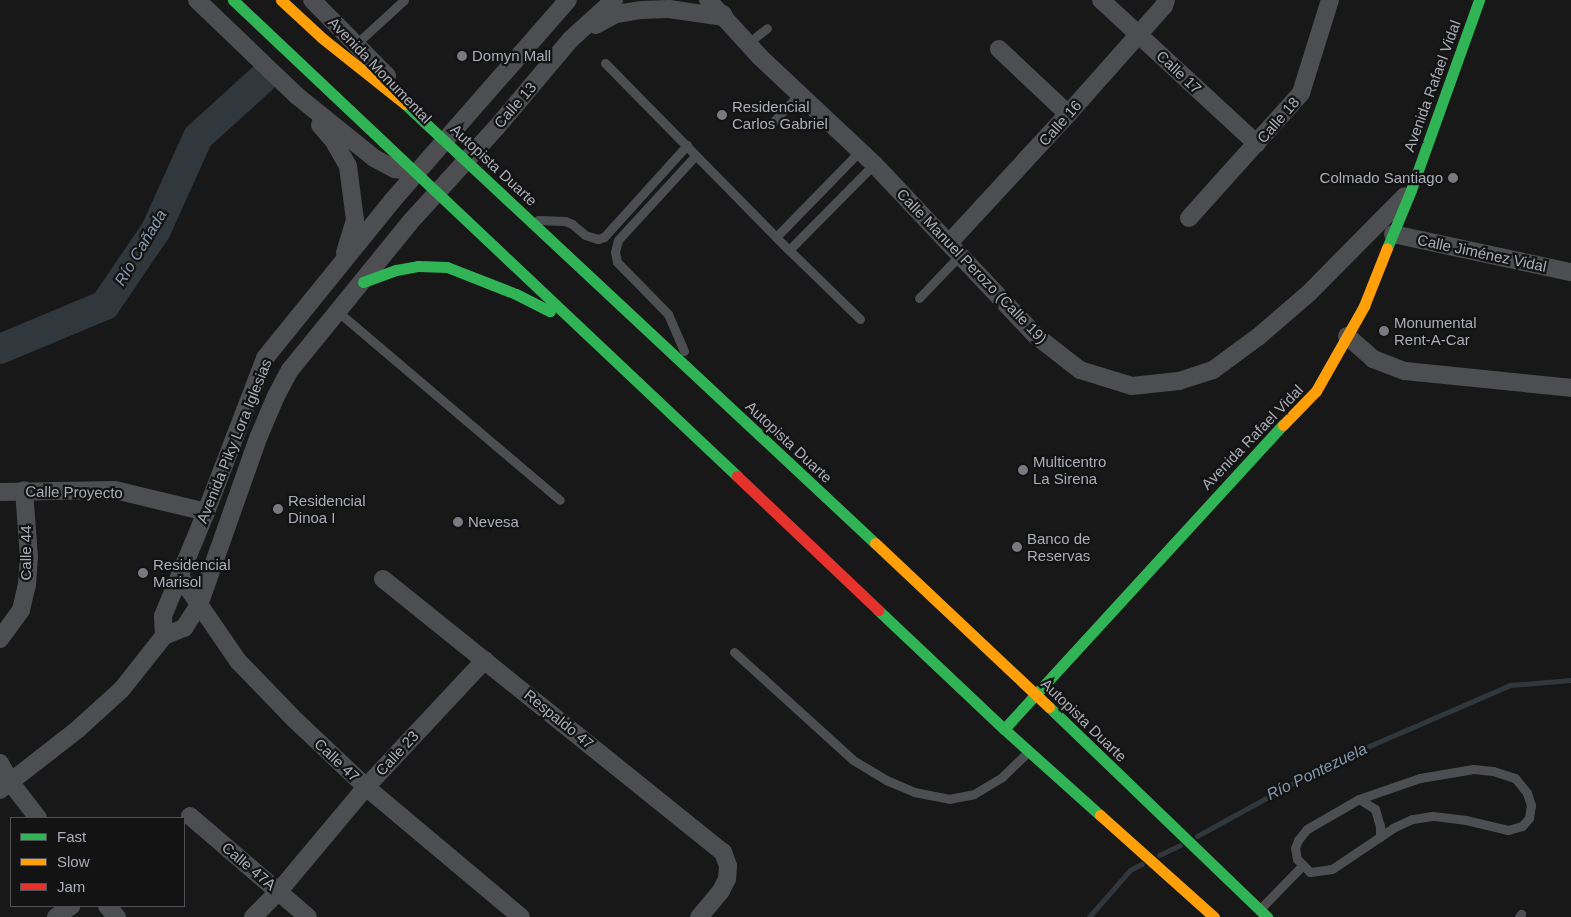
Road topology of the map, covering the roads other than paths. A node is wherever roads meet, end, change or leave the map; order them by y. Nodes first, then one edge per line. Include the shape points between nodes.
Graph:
1 (197, 0) edge
2 (233, 0) edge
3 (281, 0) edge
4 (312, 0) edge
5 (404, 0) edge
6 (568, 0) edge
7 (614, 0) edge
8 (708, 0) edge
9 (718, 0) edge
10 (1101, 0) edge
11 (1166, 0) edge
12 (1330, 0) edge
13 (1479, 0) edge
14 (724, 18) junction
15 (766, 28) dead end
16 (1139, 34) junction
17 (571, 39) junction
18 (748, 43) junction
19 (356, 44) junction
20 (999, 49) dead end
21 (605, 63) dead end
22 (798, 94) junction
23 (296, 95) junction
24 (1068, 114) junction
25 (772, 123) dead end
26 (446, 141) junction
27 (1257, 144) junction
28 (687, 145) junction
29 (860, 152) junction
30 (696, 154) junction
31 (465, 160) junction
32 (874, 164) junction
33 (418, 173) junction
34 (1411, 190) junction
35 (438, 193) junction
36 (1189, 218) dead end
37 (530, 220) junction
38 (1393, 234) junction
39 (776, 237) junction
40 (955, 248) junction
41 (789, 250) junction
42 (344, 259) junction
43 (1571, 272) edge
44 (363, 282) junction
45 (919, 298) dead end
46 (305, 306) junction
47 (332, 318) junction
48 (860, 319) dead end
49 (572, 322) junction
50 (1347, 336) junction
51 (692, 372) junction
52 (1571, 388) edge
53 (24, 490) junction
54 (0, 492) edge
55 (560, 500) dead end
56 (206, 512) junction
57 (180, 578) junction
58 (383, 579) dead end
59 (199, 606) junction
60 (164, 636) junction
61 (0, 639) edge
62 (734, 652) dead end
63 (484, 660) junction
64 (1036, 694) junction
65 (1004, 729) junction
66 (1029, 751) junction
67 (0, 763) edge
68 (6, 786) edge
69 (366, 787) junction
70 (1359, 799) junction
71 (190, 816) dead end
72 (37, 817) edge
73 (1380, 837) junction
74 (1302, 866) junction
75 (278, 891) junction
76 (71, 907) edge
77 (108, 907) edge
78 (1263, 913) edge
79 (56, 917) edge
80 (117, 917) edge
81 (253, 917) edge
82 (308, 917) edge
83 (522, 917) edge
84 (700, 917) edge
85 (1214, 917) edge

1 - 23 street
2 - 33 main road
3 - 26 main road, Autopista Duarte
4 - 19 street, Avenida Monumental
5 - 19 lane
6 - 26 street, Avenida Piky Lora Iglesias
7 - 17 street
8 - 14 street, Calle Manuel Perozo (Calle 19)
9 - 14 street
10 - 16 street, Calle 17
11 - 16 street, Calle 16
12 - 27 street, Calle 18 via 1301,93
13 - 34 main road, Avenida Rafael Vidal
14 - 17 street via 669,9 642,10 616,14
14 - 18 street, Calle Manuel Perozo (Calle 19)
15 - 18 lane
16 - 24 street, Calle 16
16 - 27 street, Calle 17
17 - 31 street, Calle 13
18 - 22 street, Calle Manuel Perozo (Calle 19)
19 - 26 street, Avenida Monumental
20 - 24 street
21 - 28 lane
22 - 25 lane
22 - 29 street, Calle Manuel Perozo (Calle 19)
23 - 33 street via 374,158 395,169
23 - 42 street via 333,140 348,166 355,220
24 - 40 street, Calle 16
26 - 31 main road, Autopista Duarte
26 - 33 street, Avenida Piky Lora Iglesias
27 - 36 street, Calle 18
28 - 30 lane
28 - 37 lane via 604,237 586,235 565,221
29 - 32 street, Calle Manuel Perozo (Calle 19)
29 - 39 lane
30 - 39 lane
30 - 51 lane via 618,240 615,252 617,262 668,314
31 - 35 street, Calle 13
31 - 37 main road, Autopista Duarte
32 - 40 street, Calle Manuel Perozo (Calle 19)
32 - 41 lane
33 - 35 main road
33 - 42 street, Avenida Piky Lora Iglesias
34 - 38 main road, Avenida Rafael Vidal
34 - 40 street, Calle Manuel Perozo (Calle 19) via 1309,293 1258,337 1213,370 1179,381 1132,386 1080,370 1035,335
35 - 44 street, Avenida Piky Lora Iglesias
35 - 49 main road
37 - 51 main road, Autopista Duarte
38 - 43 street, Calle Jiménez Vidal
38 - 50 main road, Avenida Rafael Vidal via 1364,306
39 - 41 lane
40 - 45 lane
41 - 48 lane
42 - 46 street, Avenida Piky Lora Iglesias
44 - 47 street, Avenida Piky Lora Iglesias
44 - 49 main road via 418,266 447,267 516,294
46 - 47 street
46 - 56 street, Avenida Piky Lora Iglesias via 265,358
47 - 55 lane
47 - 59 street, Avenida Piky Lora Iglesias via 290,370 276,396
49 - 65 main road
50 - 52 street via 1373,359 1405,371
50 - 64 main road, Avenida Rafael Vidal via 1316,391
51 - 64 main road, Autopista Duarte
53 - 54 street, Calle Proyecto
53 - 56 street, Calle Proyecto via 115,490
53 - 61 street, Calle 44 via 29,557 27,585 21,610
56 - 57 street, Avenida Piky Lora Iglesias
57 - 59 street, Calle 47
57 - 60 street, Avenida Piky Lora Iglesias via 163,616
58 - 63 street, Respaldo 47
59 - 60 street, Avenida Piky Lora Iglesias via 184,628
59 - 69 street, Calle 47 via 238,661
60 - 68 street, Avenida Piky Lora Iglesias via 122,689
62 - 66 lane via 852,760 914,792 950,799 974,794 1002,777
63 - 69 street, Calle 23
63 - 84 street, Respaldo 47 via 723,852 728,866 727,879
64 - 65 main road, Avenida Rafael Vidal
64 - 78 main road, Autopista Duarte
65 - 66 main road
66 - 85 main road
67 - 68 street
68 - 72 street
69 - 75 street, Calle 23
69 - 83 street, Calle 47
70 - 73 lane via 1375,809
70 - 73 lane via 1420,778 1473,769 1515,778 1527,793 1531,805 1529,818 1522,826 1508,830 1432,816 1412,819
70 - 74 lane via 1307,829 1296,848 1297,859
71 - 75 street, Calle 47A
73 - 74 lane via 1332,869 1310,872
74 - 78 lane
75 - 81 street, Calle 23
75 - 82 street, Calle 47A
76 - 79 street
77 - 80 street

